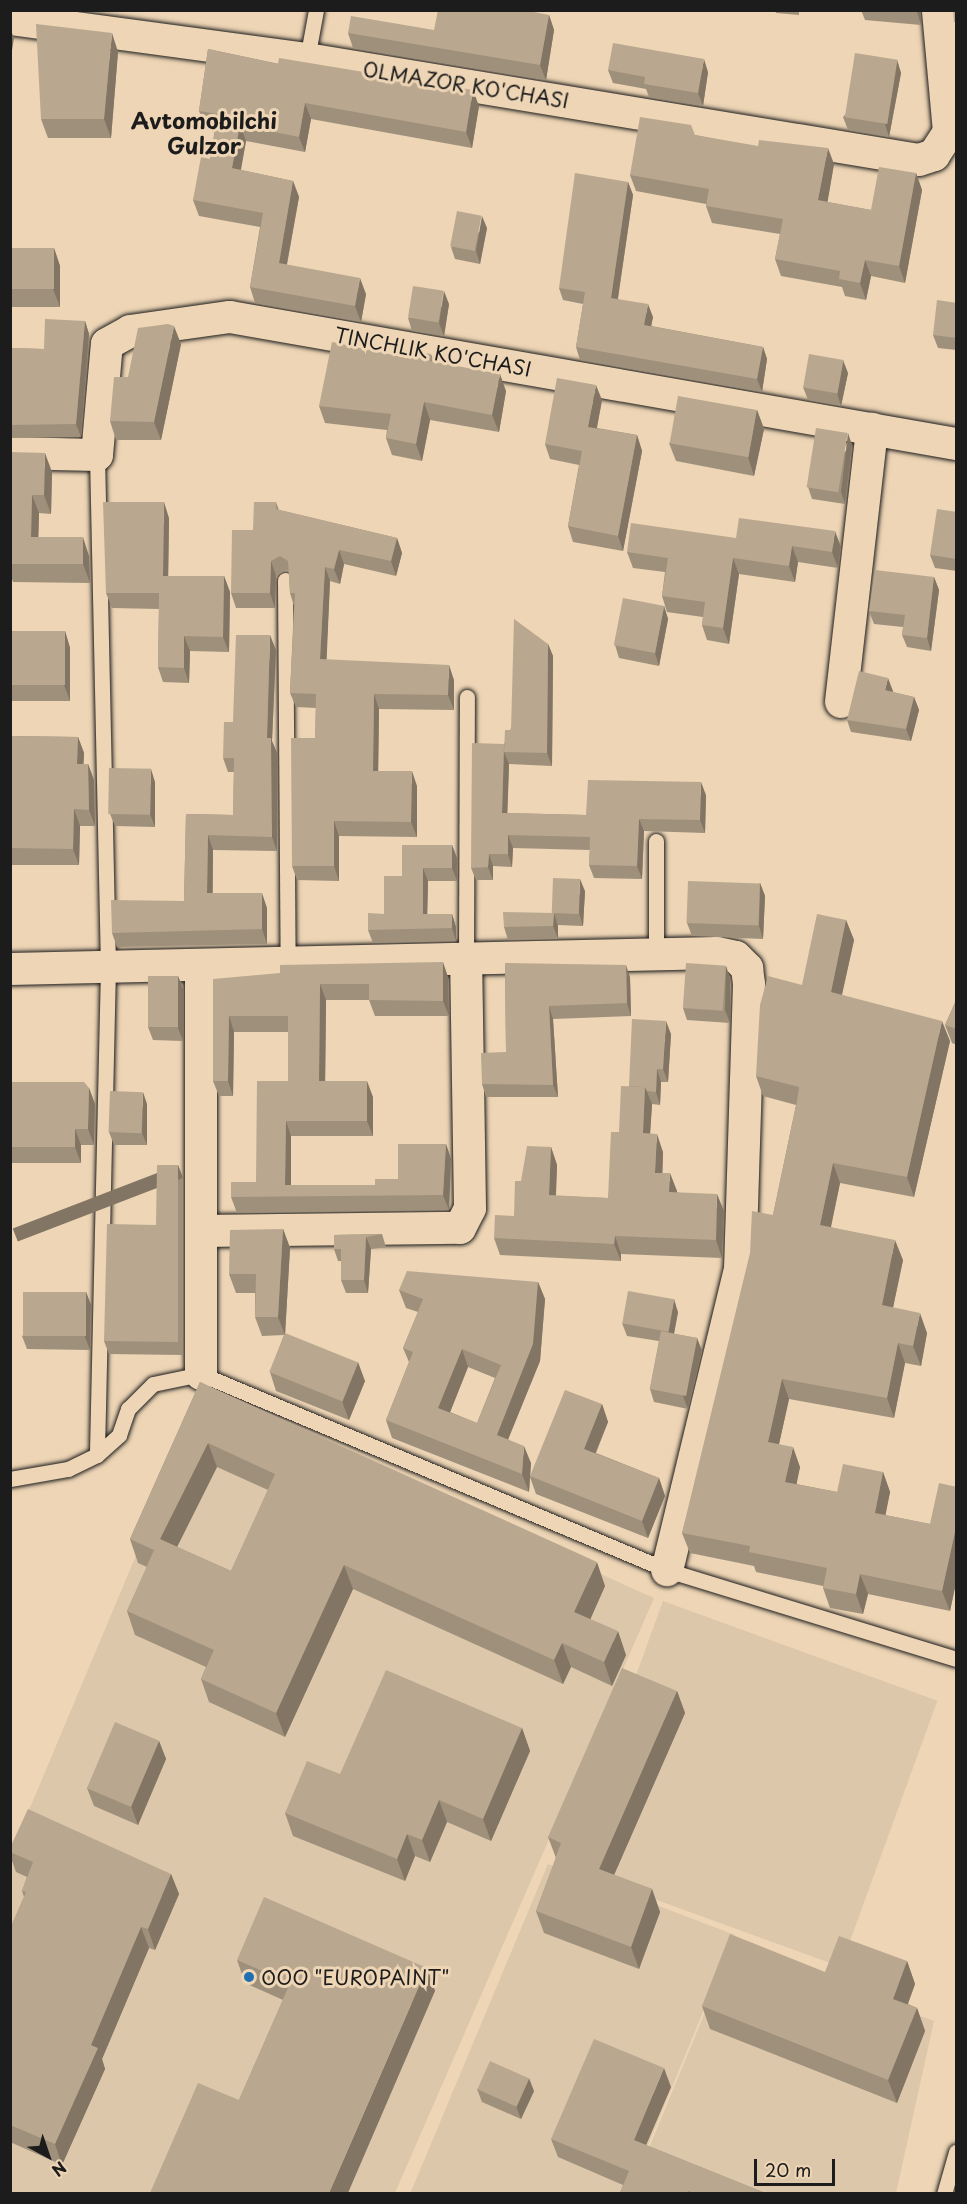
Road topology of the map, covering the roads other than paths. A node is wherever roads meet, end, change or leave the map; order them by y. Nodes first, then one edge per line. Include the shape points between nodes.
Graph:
1 (316, 10) edge
2 (938, 10) edge
3 (49, 17) edge
4 (10, 19) edge
5 (307, 59) junction
6 (872, 429) junction
7 (957, 444) edge
8 (10, 453) edge
9 (97, 454) junction
10 (285, 580) dead end
11 (467, 698) dead end
12 (841, 702) dead end
13 (656, 841) dead end
14 (656, 954) junction
15 (466, 959) junction
16 (288, 963) junction
17 (201, 964) junction
18 (108, 967) junction
19 (10, 969) edge
20 (201, 1231) junction
21 (201, 1374) junction
22 (97, 1455) junction
23 (10, 1479) edge
24 (668, 1570) junction
25 (957, 1659) edge
26 (957, 2152) edge
27 (944, 2193) edge

1 - 5 lane
2 - 5 street, OLMAZOR KO'CHASI via 949,132 934,155 920,160
3 - 4 street, OLMAZOR KO'CHASI
3 - 5 street, OLMAZOR KO'CHASI
6 - 7 street, TINCHLIK KO'CHASI
6 - 9 street, TINCHLIK KO'CHASI via 231,317 130,331 107,344
6 - 12 street
8 - 9 street
9 - 18 lane
10 - 16 lane
11 - 15 lane
13 - 14 lane
14 - 15 street
14 - 24 street via 736,957 747,968 749,984 740,1269
15 - 16 street
15 - 20 street via 470,1208 460,1228
16 - 17 street
17 - 18 street
17 - 20 street
18 - 19 street
18 - 22 lane
20 - 21 street
21 - 22 lane via 153,1384 128,1409 119,1435
21 - 24 lane
22 - 23 lane via 68,1469
24 - 25 lane
26 - 27 lane

